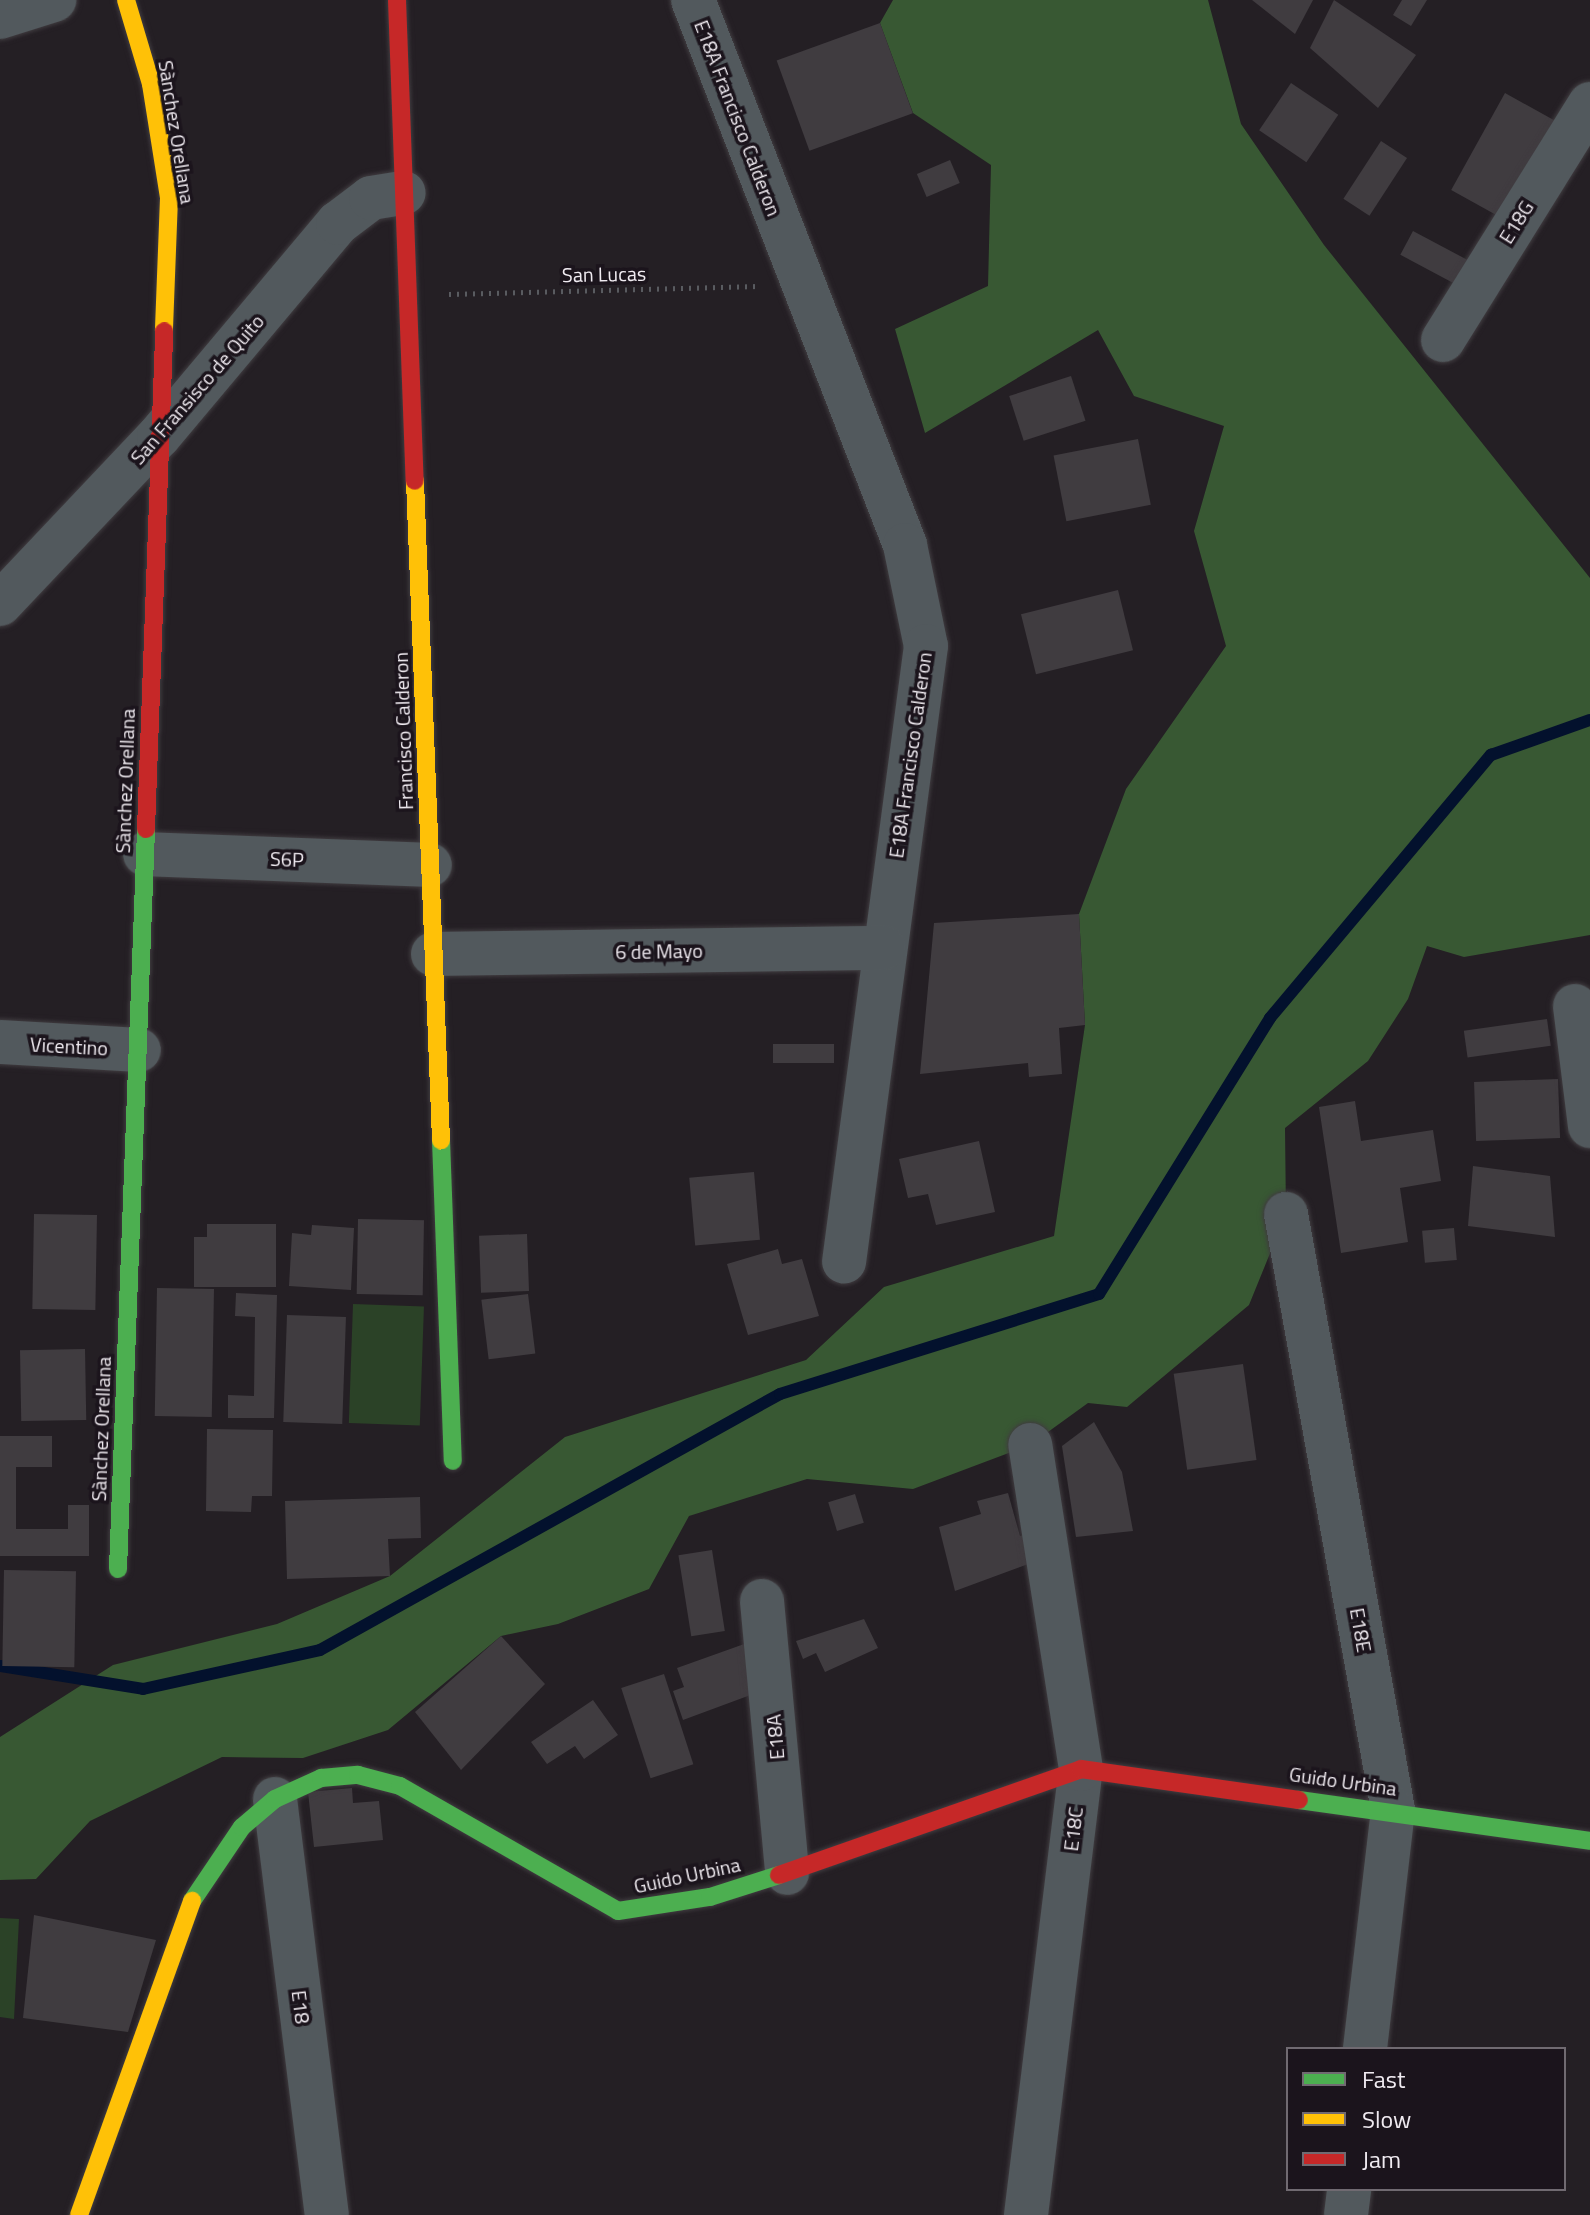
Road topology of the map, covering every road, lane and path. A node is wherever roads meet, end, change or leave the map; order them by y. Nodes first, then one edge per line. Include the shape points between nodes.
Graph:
1 (54, 0) edge
2 (126, 0) edge
3 (397, 0) edge
4 (693, 0) edge
5 (0, 17) edge
6 (1590, 104) edge
7 (404, 193) junction
8 (801, 285) junction
9 (408, 295) junction
10 (1443, 340) dead end
11 (159, 436) junction
12 (0, 604) edge
13 (145, 854) junction
14 (430, 865) junction
15 (884, 948) junction
16 (433, 954) junction
17 (1575, 1006) dead end
18 (0, 1042) edge
19 (139, 1050) junction
20 (1590, 1126) edge
21 (1286, 1214) dead end
22 (844, 1262) dead end
23 (1030, 1445) dead end
24 (453, 1461) dead end
25 (118, 1569) dead end
26 (762, 1601) dead end
27 (1081, 1769) junction
28 (275, 1799) junction
29 (1393, 1810) junction
30 (1590, 1841) edge
31 (787, 1873) junction
32 (1365, 2047) edge
33 (1349, 2191) edge
34 (79, 2215) edge
35 (327, 2215) edge
36 (1026, 2215) edge
37 (1346, 2215) edge

1 - 5 street
2 - 11 street, Sànchez Orellana via 151,84 169,198
3 - 7 street, Francisco Calderon
4 - 8 street, E18A Francisco Calderon
6 - 10 street, E18G
7 - 9 street, Francisco Calderon
7 - 11 street, San Fransisco de Quito via 371,198 338,223
8 - 9 path, San Lucas
8 - 15 street, E18A Francisco Calderon via 905,545 926,646
9 - 14 street, Francisco Calderon
11 - 12 street, San Fransisco de Quito
11 - 13 street, Sànchez Orellana
13 - 14 street, S6P
13 - 19 street, Sànchez Orellana
14 - 16 street, Francisco Calderon
15 - 16 street, 6 de Mayo
15 - 22 street, E18A Francisco Calderon
16 - 24 street, Francisco Calderon
17 - 20 street
18 - 19 street, Vicentino
19 - 25 street, Sànchez Orellana
21 - 29 street, E18E
23 - 27 street, E18C
26 - 31 street, E18A
27 - 29 street, Guido Urbina
27 - 31 street, Guido Urbina
27 - 36 street, E18C
28 - 31 street, Guido Urbina via 321,1778 358,1775 400,1786 618,1911 695,1900
28 - 34 street, Guido Urbina via 242,1827 191,1902
28 - 35 street, E18
29 - 30 street, Guido Urbina
29 - 32 street, E18E
33 - 37 street

